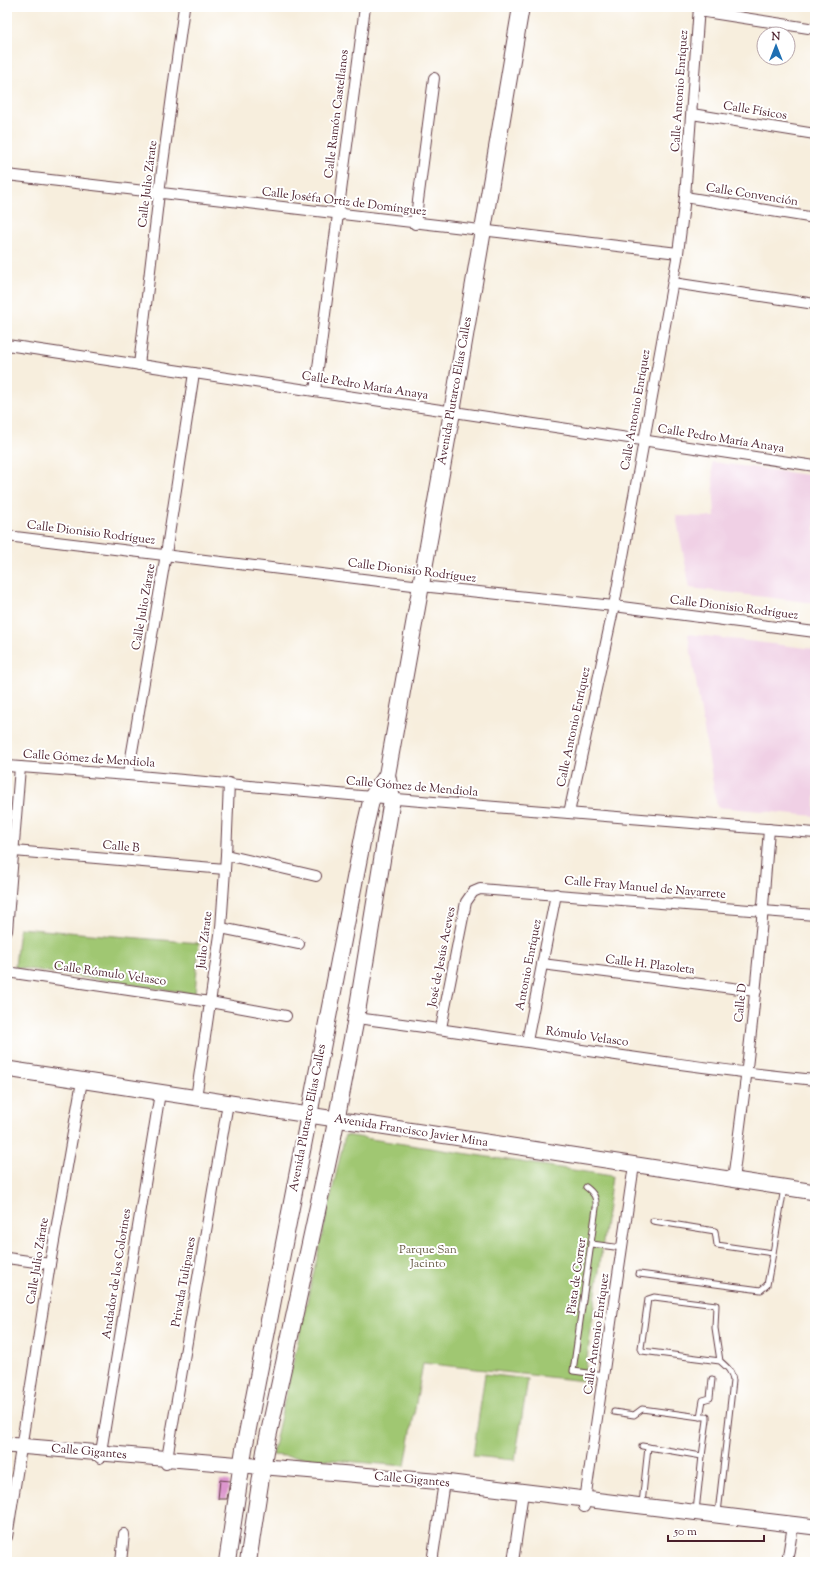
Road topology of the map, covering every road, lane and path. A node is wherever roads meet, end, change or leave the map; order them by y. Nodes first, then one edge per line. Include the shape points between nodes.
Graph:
1 (184, 7) edge
2 (364, 7) edge
3 (521, 7) edge
4 (699, 9) edge
5 (815, 29) edge
6 (434, 78) dead end
7 (692, 114) junction
8 (815, 134) edge
9 (7, 175) edge
10 (159, 193) junction
11 (685, 197) junction
12 (338, 213) junction
13 (815, 218) edge
14 (415, 224) junction
15 (482, 231) junction
16 (678, 253) junction
17 (673, 283) junction
18 (815, 304) edge
19 (7, 345) edge
20 (139, 365) junction
21 (194, 373) junction
22 (314, 391) junction
23 (452, 412) junction
24 (643, 440) junction
25 (815, 466) edge
26 (7, 536) edge
27 (166, 554) junction
28 (421, 586) junction
29 (614, 606) junction
30 (815, 632) edge
31 (7, 766) edge
32 (20, 766) junction
33 (128, 775) junction
34 (387, 775) junction
35 (229, 783) junction
36 (372, 797) junction
37 (392, 799) junction
38 (569, 813) junction
39 (769, 829) junction
40 (815, 833) edge
41 (14, 851) junction
42 (226, 855) junction
43 (225, 869) junction
44 (316, 876) dead end
45 (473, 892) joint
46 (556, 894) junction
47 (764, 910) junction
48 (815, 915) edge
49 (221, 928) junction
50 (7, 931) edge
51 (299, 944) dead end
52 (542, 964) junction
53 (7, 972) edge
54 (756, 991) junction
55 (210, 1002) junction
56 (286, 1016) dead end
57 (356, 1018) junction
58 (441, 1028) junction
59 (527, 1041) junction
60 (7, 1069) edge
61 (747, 1074) junction
62 (815, 1080) edge
63 (82, 1081) junction
64 (160, 1093) junction
65 (196, 1098) junction
66 (228, 1103) junction
67 (309, 1115) junction
68 (337, 1120) junction
69 (634, 1165) junction
70 (733, 1180) junction
71 (586, 1188) dead end
72 (784, 1188) junction
73 (815, 1192) edge
74 (653, 1221) dead end
75 (592, 1244) junction
76 (622, 1248) junction
77 (773, 1253) junction
78 (7, 1258) edge
79 (50, 1264) junction
80 (639, 1274) dead end
81 (720, 1361) junction
82 (604, 1375) junction
83 (712, 1379) dead end
84 (614, 1412) dead end
85 (700, 1417) junction
86 (14, 1446) edge
87 (642, 1446) dead end
88 (648, 1447) junction
89 (100, 1456) junction
90 (702, 1456) junction
91 (166, 1462) junction
92 (241, 1466) junction
93 (262, 1468) junction
94 (444, 1482) junction
95 (523, 1492) junction
96 (585, 1503) junction
97 (642, 1510) junction
98 (695, 1516) junction
99 (718, 1519) junction
100 (793, 1525) junction
101 (815, 1527) edge
102 (124, 1534) dead end
103 (7, 1537) edge
104 (121, 1562) edge
105 (227, 1562) edge
106 (248, 1562) edge
107 (432, 1562) edge
108 (513, 1562) edge
109 (787, 1562) edge

1 - 10 street, Calle Julio Zárate
2 - 12 street, Calle Ramón Castellanos
3 - 15 main road, Avenida Plutarco Elías Calles
4 - 5 street
4 - 7 street, Calle Antonio Enríquez
6 - 14 street
7 - 8 street, Calle Físicos
7 - 11 street, Calle Antonio Enríquez
9 - 10 street, Calle Joséfa Ortiz de Domínguez
10 - 12 street, Calle Joséfa Ortiz de Domínguez
10 - 20 street, Calle Julio Zárate
11 - 13 street, Calle Convención
11 - 16 street, Calle Antonio Enríquez
12 - 14 street, Calle Joséfa Ortiz de Domínguez
12 - 22 street, Calle Ramón Castellanos
14 - 15 street, Calle Joséfa Ortiz de Domínguez
15 - 16 street, Calle Joséfa Ortiz de Domínguez
15 - 23 main road, Avenida Plutarco Elías Calles
16 - 17 street, Calle Antonio Enríquez
17 - 18 street
17 - 24 street, Calle Antonio Enríquez
19 - 20 street, Calle Pedro María Anaya
20 - 21 street, Calle Pedro María Anaya
21 - 22 street, Calle Pedro María Anaya
21 - 27 street, Calle Julio Zárate
22 - 23 street, Calle Pedro María Anaya
23 - 24 street, Calle Pedro María Anaya
23 - 28 main road, Avenida Plutarco Elías Calles
24 - 25 street, Calle Pedro María Anaya
24 - 29 street, Calle Antonio Enríquez
26 - 27 street, Calle Dionisio Rodríguez
27 - 28 street, Calle Dionisio Rodríguez
27 - 33 street, Calle Julio Zárate
28 - 29 street, Calle Dionisio Rodríguez
28 - 34 main road, Avenida Plutarco Elías Calles
29 - 30 street, Calle Dionisio Rodríguez
29 - 38 street, Calle Antonio Enríquez
31 - 32 street, Calle Gómez de Mendiola
32 - 33 street, Calle Gómez de Mendiola
32 - 41 street
33 - 35 street, Calle Gómez de Mendiola
34 - 36 main road, Avenida Plutarco Elías Calles
34 - 37 main road, Avenida Plutarco Elías Calles
35 - 36 street, Calle Gómez de Mendiola
35 - 42 street, Julio Zárate
36 - 37 street, Calle Gómez de Mendiola
36 - 67 main road, Avenida Plutarco Elías Calles
37 - 38 street, Calle Gómez de Mendiola
37 - 57 main road, Avenida Plutarco Elías Calles
38 - 39 street, Calle Gómez de Mendiola
39 - 40 street, Calle Gómez de Mendiola
39 - 47 street, Calle D
41 - 43 street, Calle B
41 - 50 street
42 - 43 street, Julio Zárate
42 - 44 street
43 - 49 street, Julio Zárate
45 - 46 street, Calle Fray Manuel de Navarrete via 487,889
45 - 58 street, José de Jesús Aceves via 466,902
46 - 47 street, Calle Fray Manuel de Navarrete
46 - 52 street, Antonio Enríquez
47 - 48 street, Calle Fray Manuel de Navarrete
47 - 54 street, Calle D
49 - 51 street
49 - 55 street, Julio Zárate
52 - 54 street, Calle H. Plazoleta
52 - 59 street, Antonio Enríquez
53 - 55 street, Calle Rómulo Velasco
54 - 61 street, Calle D
55 - 56 street, Calle Rómulo Velasco
55 - 65 street, Julio Zárate
57 - 58 street, Rómulo Velasco
57 - 68 main road, Avenida Plutarco Elías Calles
58 - 59 street, Rómulo Velasco
59 - 61 street, Rómulo Velasco
60 - 63 main road, Avenida Francisco Javier Mina
61 - 62 street, Rómulo Velasco
61 - 70 street, Calle D
63 - 64 main road, Avenida Francisco Javier Mina
63 - 79 street, Calle Julio Zárate
64 - 65 main road, Avenida Francisco Javier Mina
64 - 89 street, Andador de los Colorines
65 - 66 main road, Avenida Francisco Javier Mina
66 - 67 main road, Avenida Francisco Javier Mina
66 - 91 street, Privada Tulipanes
67 - 68 main road, Avenida Francisco Javier Mina
67 - 92 main road, Avenida Plutarco Elías Calles
68 - 69 main road, Avenida Francisco Javier Mina
68 - 93 main road, Avenida Plutarco Elías Calles
69 - 70 main road, Avenida Francisco Javier Mina
69 - 76 street, Calle Antonio Enríquez
70 - 72 main road, Avenida Francisco Javier Mina
71 - 75 lane, Pista de Correr via 592,1192 597,1202
72 - 73 main road, Avenida Francisco Javier Mina
72 - 77 lane
74 - 77 lane via 714,1231 716,1245
75 - 76 lane
75 - 82 lane, Pista de Correr via 573,1371
76 - 82 street, Calle Antonio Enríquez
77 - 80 lane via 767,1285 762,1290
78 - 79 street
79 - 86 street, Calle Julio Zárate
81 - 81 lane via 715,1328 716,1305 650,1297 646,1302 642,1351
81 - 99 lane via 729,1369 733,1381
82 - 96 street, Calle Antonio Enríquez
83 - 85 lane via 710,1398 703,1400
84 - 85 lane via 634,1415 642,1409
85 - 90 lane via 707,1418
86 - 89 main road, Calle Gigantes
86 - 103 street, Calle Julio Zárate
87 - 88 lane
88 - 90 lane
88 - 97 lane
89 - 91 main road, Calle Gigantes
90 - 98 lane
91 - 92 main road, Calle Gigantes
92 - 93 main road, Calle Gigantes
92 - 105 main road, Avenida Plutarco Elías Calles
93 - 94 main road, Calle Gigantes
93 - 106 main road, Avenida Plutarco Elías Calles
94 - 95 main road, Calle Gigantes
94 - 107 street
95 - 96 main road, Calle Gigantes
95 - 108 street
96 - 97 main road, Calle Gigantes
97 - 98 main road, Calle Gigantes
98 - 99 main road, Calle Gigantes
99 - 100 main road, Calle Gigantes
100 - 101 main road, Calle Gigantes
100 - 109 street
102 - 104 street

